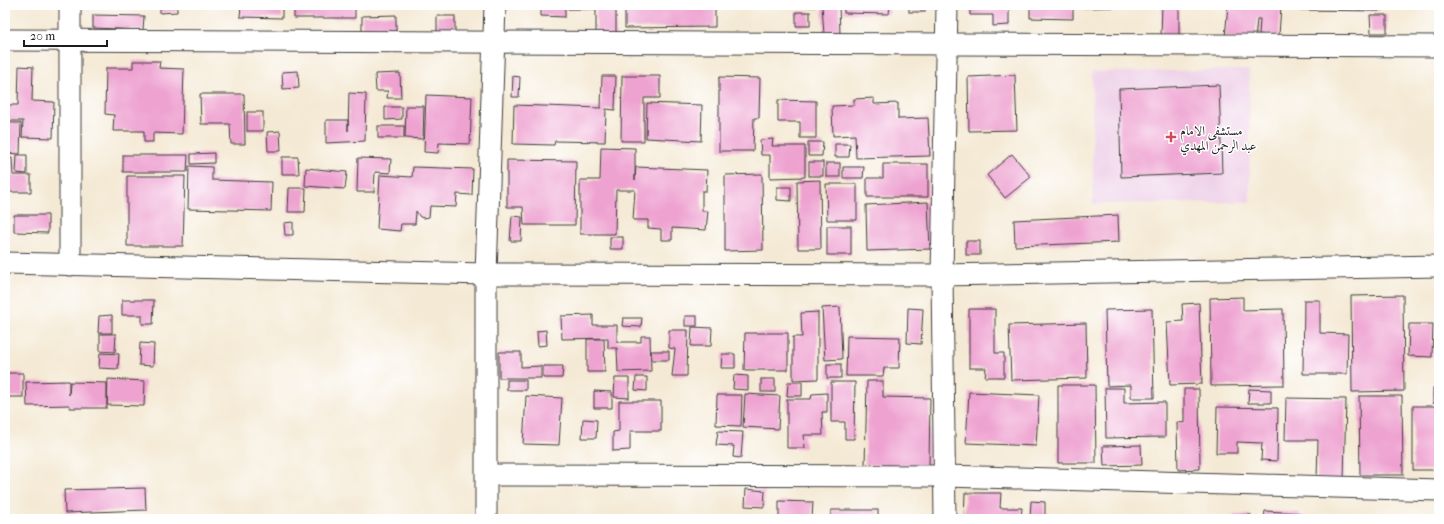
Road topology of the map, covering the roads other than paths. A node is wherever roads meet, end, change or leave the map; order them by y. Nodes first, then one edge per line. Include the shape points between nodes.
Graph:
1 (70, 5) edge
2 (495, 5) edge
3 (946, 5) edge
4 (5, 40) edge
5 (70, 40) junction
6 (494, 42) junction
7 (947, 44) junction
8 (1439, 46) edge
9 (5, 263) edge
10 (70, 265) junction
11 (1439, 266) edge
12 (486, 274) junction
13 (942, 275) junction
14 (487, 475) junction
15 (946, 476) junction
16 (1439, 490) edge
17 (486, 519) edge
18 (945, 519) edge

1 - 5 street
2 - 6 street
3 - 7 street
4 - 5 street
5 - 6 street
5 - 10 street
6 - 7 street
6 - 12 street
7 - 8 street
7 - 13 street
9 - 10 street
10 - 12 street
11 - 13 street
12 - 13 street
12 - 14 street
13 - 15 street
14 - 15 street
14 - 17 street
15 - 16 street
15 - 18 street

